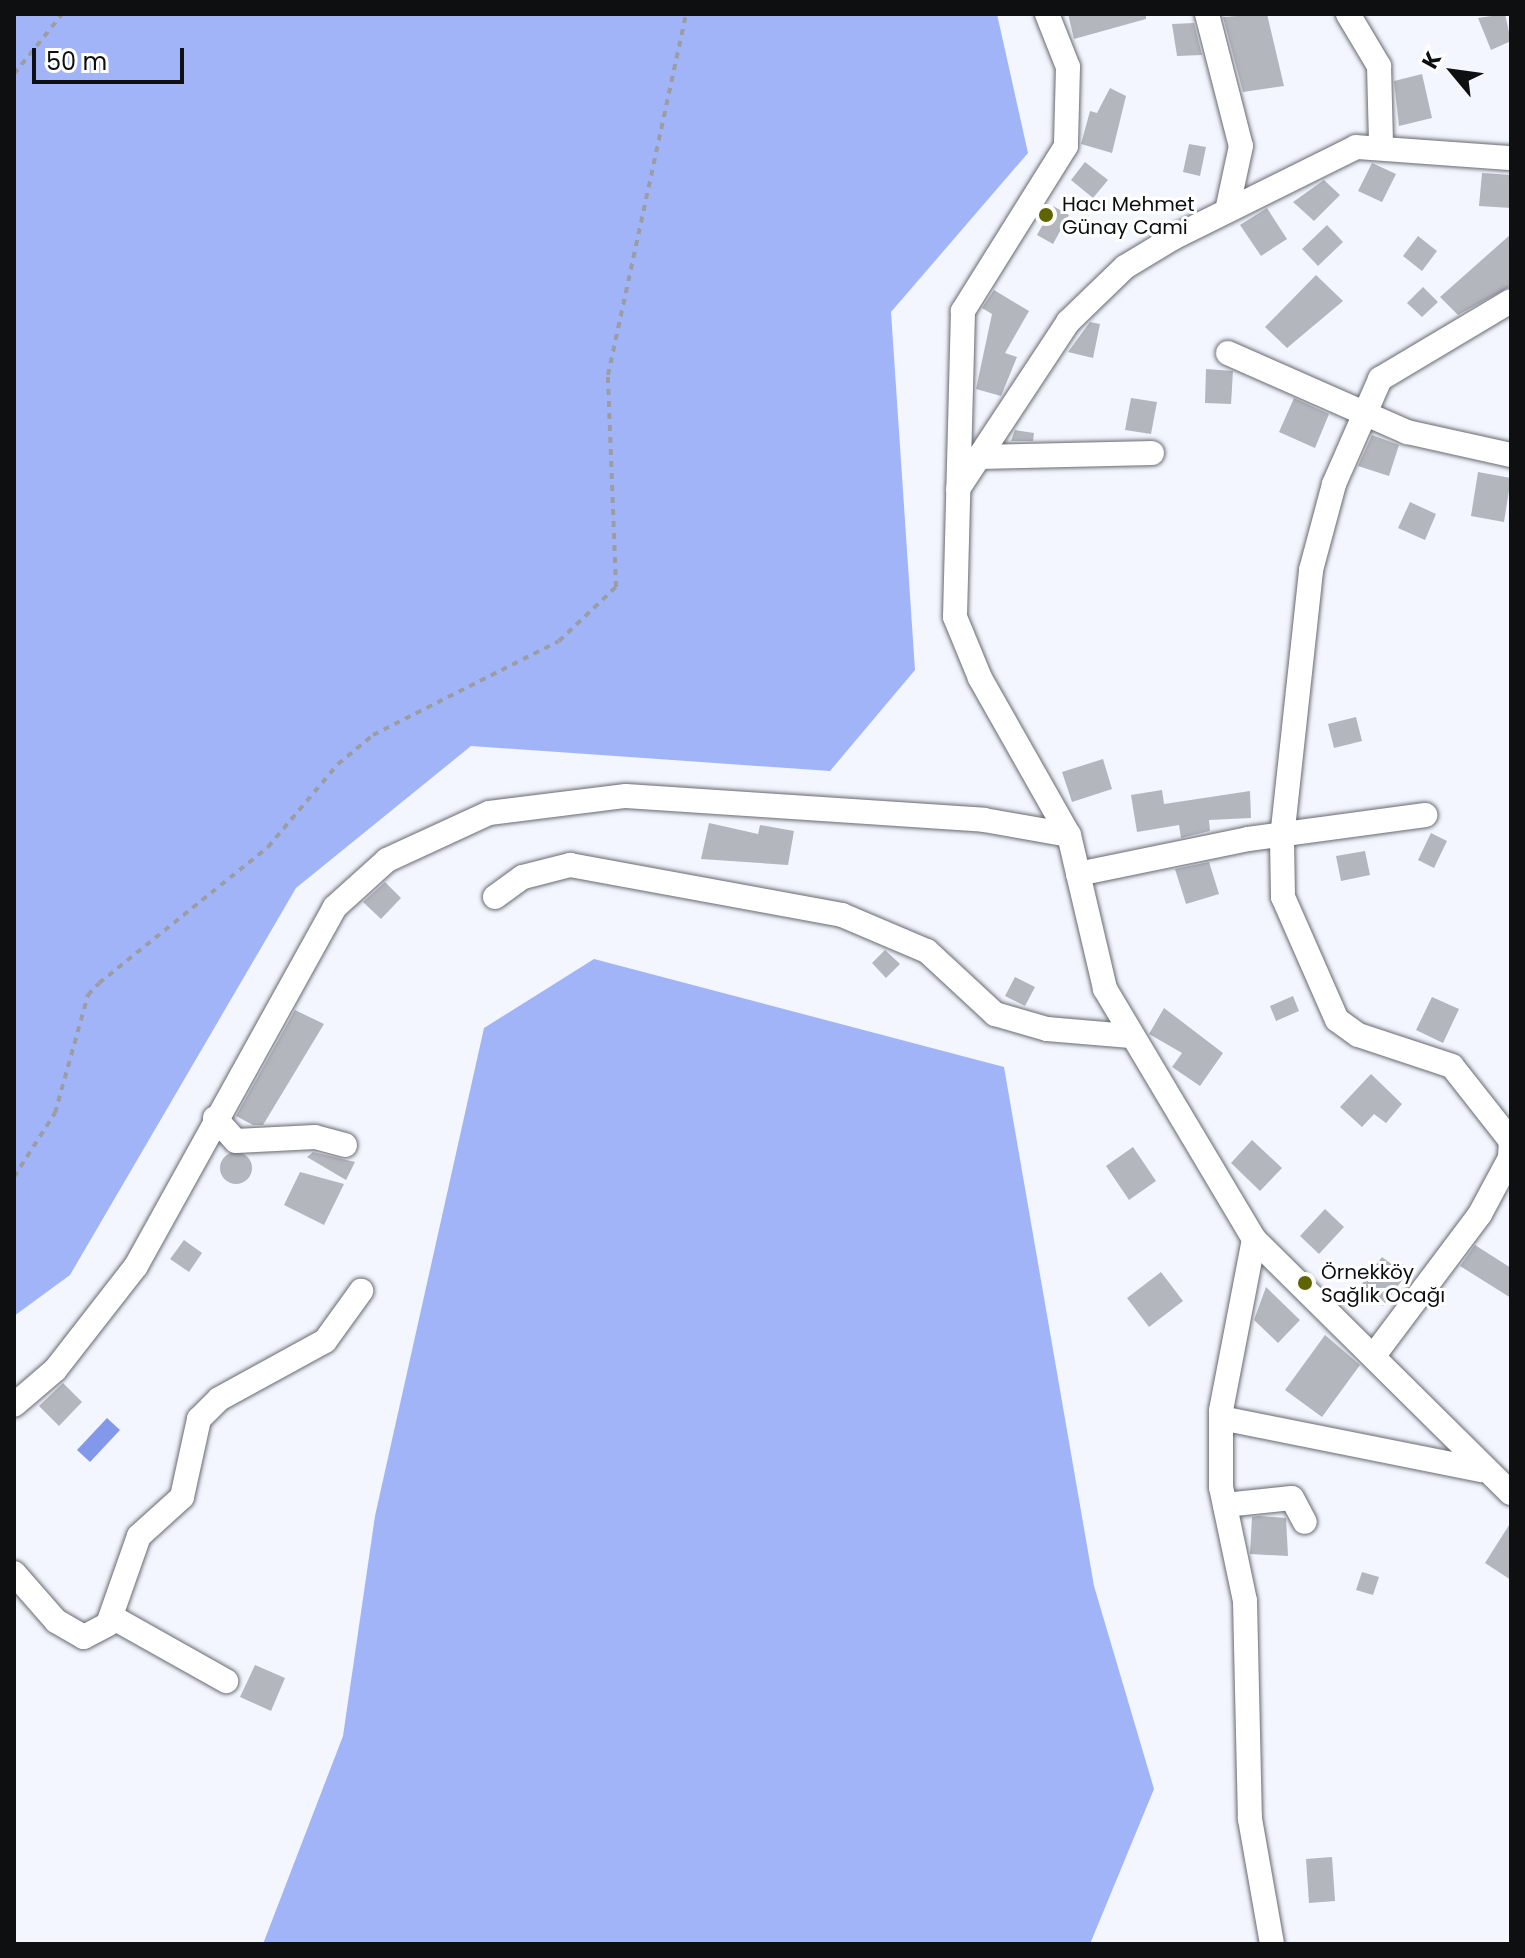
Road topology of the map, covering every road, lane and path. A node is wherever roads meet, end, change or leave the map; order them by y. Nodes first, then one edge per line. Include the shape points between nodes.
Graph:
1 (62, 14) edge
2 (686, 14) edge
3 (1047, 14) edge
4 (1207, 14) edge
5 (1348, 14) edge
6 (14, 74) edge
7 (1381, 145) junction
8 (1511, 158) edge
9 (1227, 211) junction
10 (1511, 301) edge
11 (1228, 353) dead end
12 (1363, 412) junction
13 (1152, 453) dead end
14 (1511, 455) edge
15 (981, 457) junction
16 (958, 489) junction
17 (1425, 815) dead end
18 (1069, 835) junction
19 (1282, 838) junction
20 (1078, 874) junction
21 (495, 897) dead end
22 (1128, 1036) junction
23 (215, 1118) junction
24 (345, 1145) dead end
25 (14, 1177) edge
26 (1254, 1239) junction
27 (361, 1291) dead end
28 (1375, 1354) junction
29 (14, 1405) edge
30 (1221, 1418) junction
31 (1482, 1470) junction
32 (1511, 1493) edge
33 (1225, 1505) junction
34 (1305, 1522) dead end
35 (14, 1573) edge
36 (112, 1617) junction
37 (226, 1681) dead end
38 (1272, 1944) edge

1 - 6 path
2 - 25 path via 608,375 616,587 559,641 373,735 338,764 268,847 99,983 88,995 55,1113
3 - 16 street via 1068,67 1066,146 963,311
4 - 9 street via 1241,146
5 - 7 street via 1379,66
7 - 8 street
7 - 9 street via 1314,162
9 - 15 street via 1125,267 1091,295
10 - 12 street via 1380,379
11 - 12 street
12 - 14 street via 1419,436
12 - 19 street via 1311,570
13 - 15 street
15 - 16 street
16 - 18 street via 955,617 980,678
17 - 19 street
18 - 20 street
18 - 23 street via 984,820 626,796 489,813 387,860 335,907
19 - 20 street
19 - 28 street via 1283,897 1337,1020 1358,1035 1452,1066 1511,1141 1510,1158 1480,1214
20 - 22 street via 1105,989
21 - 22 street via 523,877 570,865 842,915 927,951 995,1014 1047,1029
22 - 26 street
23 - 24 street via 236,1141 315,1137
23 - 29 street via 136,1266 55,1370
26 - 28 street
26 - 30 street
27 - 36 street via 325,1341 219,1399 199,1419 182,1497 139,1536
28 - 31 street
30 - 31 street
30 - 33 street
31 - 32 street
33 - 34 street via 1292,1498
33 - 38 street via 1245,1601 1250,1819
35 - 36 street via 56,1621 84,1637
36 - 37 street

